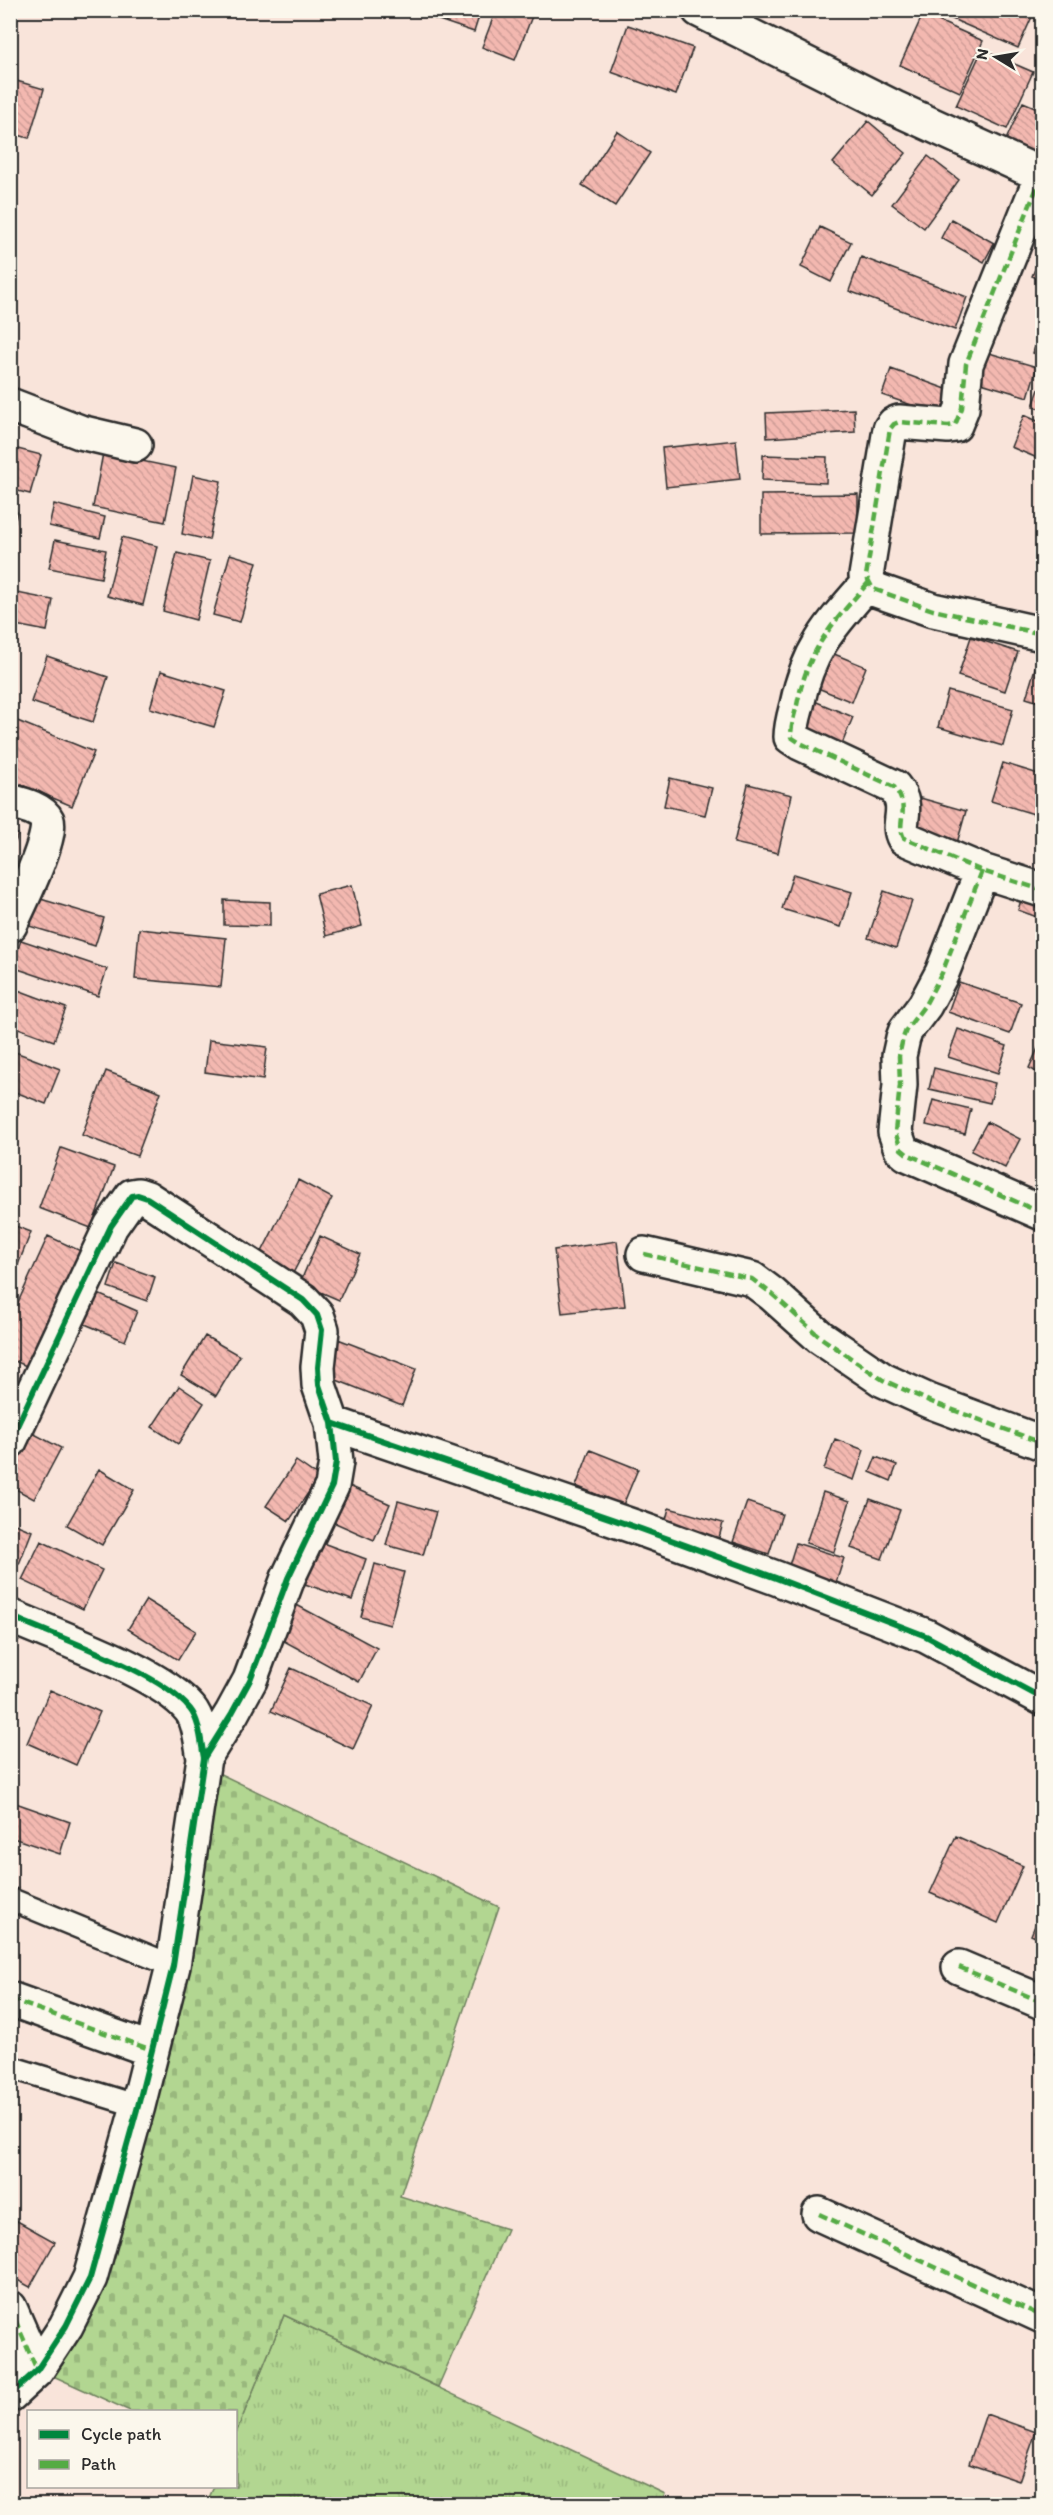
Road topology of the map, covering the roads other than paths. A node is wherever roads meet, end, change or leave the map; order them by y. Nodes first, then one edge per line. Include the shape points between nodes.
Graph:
1 (699, 10) edge
2 (1042, 175) edge
3 (10, 405) edge
4 (135, 445) dead end
5 (868, 583) junction
6 (1042, 634) edge
7 (10, 801) edge
8 (981, 871) junction
9 (1042, 890) edge
10 (10, 925) edge
11 (1042, 1213) edge
12 (644, 1254) dead end
13 (332, 1423) junction
14 (10, 1441) edge
15 (1042, 1443) edge
16 (10, 1616) edge
17 (1042, 1698) edge
18 (204, 1758) junction
19 (10, 1899) edge
20 (173, 1966) junction
21 (959, 1967) dead end
22 (10, 1999) edge
23 (1042, 2002) edge
24 (152, 2050) junction
25 (10, 2067) edge
26 (138, 2106) junction
27 (819, 2214) dead end
28 (10, 2308) edge
29 (1042, 2316) edge
30 (37, 2370) junction
31 (10, 2395) edge

1 - 2 street via 895,108
2 - 5 street via 966,364 958,422 948,426 899,422 890,429 866,568
3 - 4 street via 80,432
5 - 6 street via 873,589 933,610
5 - 8 street via 827,630 811,657 801,683 791,737 894,787 904,807 902,836
7 - 10 street via 41,813 47,820 38,862
8 - 9 street
8 - 11 street via 942,973 903,1038 895,1132 907,1154
12 - 15 street via 752,1279 820,1337 882,1380
13 - 14 street via 319,1385 322,1330 317,1316 293,1293 138,1195 132,1196 111,1226
13 - 17 street via 641,1528 797,1586 926,1636
13 - 18 street via 336,1462 332,1486 288,1578 250,1680
16 - 18 street via 169,1690 192,1711
18 - 20 street
19 - 20 lane
20 - 24 street
21 - 23 street
22 - 24 street
24 - 26 street
25 - 26 lane
26 - 30 street via 90,2278 66,2326
27 - 29 street
28 - 30 street
30 - 31 street

